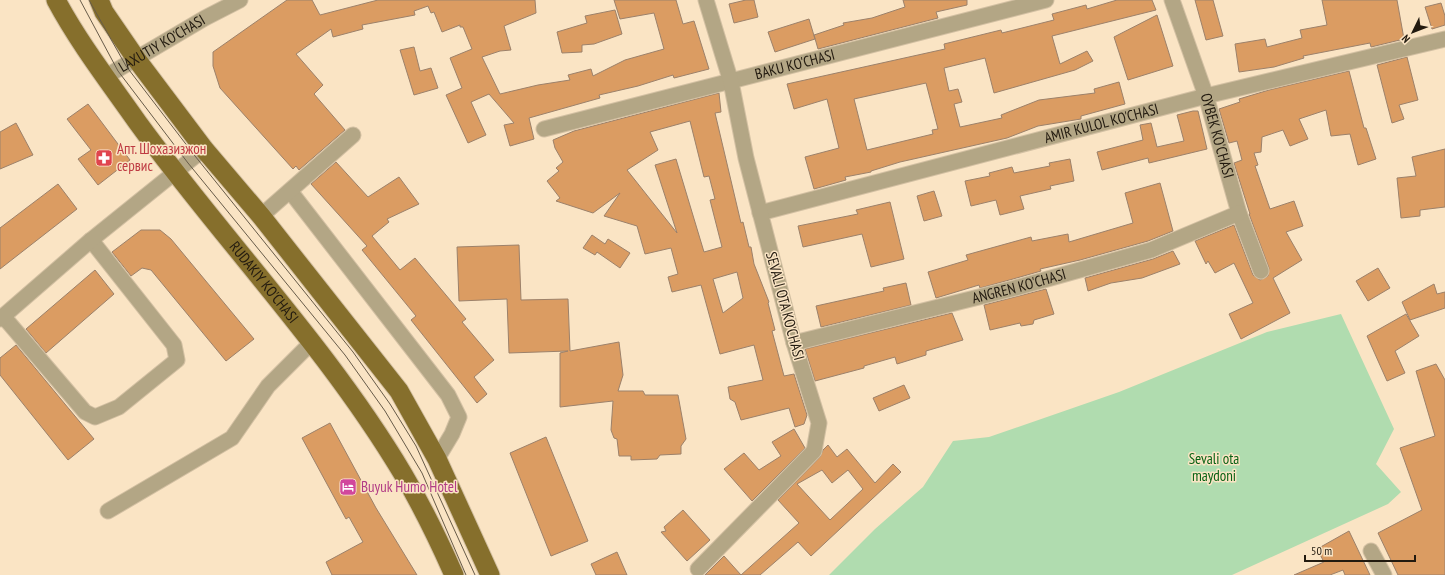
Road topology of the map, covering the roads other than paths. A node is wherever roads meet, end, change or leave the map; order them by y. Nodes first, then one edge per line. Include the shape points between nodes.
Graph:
1 (56, 0) edge
2 (99, 0) edge
3 (240, 0) edge
4 (706, 0) edge
5 (1046, 0) edge
6 (1172, 0) edge
7 (1445, 38) edge
8 (137, 60) junction
9 (105, 77) junction
10 (731, 82) junction
11 (1206, 96) junction
12 (544, 129) dead end
13 (352, 135) dead end
14 (204, 149) junction
15 (175, 173) junction
16 (290, 191) junction
17 (760, 213) junction
18 (1239, 214) junction
19 (261, 216) junction
20 (91, 240) junction
21 (1261, 271) dead end
22 (2, 318) edge
23 (311, 343) junction
24 (794, 343) junction
25 (437, 459) junction
26 (108, 511) dead end
27 (1371, 551) dead end
28 (698, 568) dead end
29 (454, 575) edge
30 (490, 575) edge
31 (1384, 575) edge

1 - 9 main road, RUDAKIY KO'CHASI
2 - 8 main road via 104,12
3 - 8 street, LAXUTIY KO'CHASI
4 - 10 street, SEVALI OTA KO'CHASI
5 - 10 street, BAKU KO'CHASI
6 - 11 street, OYBEK KO'CHASI
7 - 11 street, AMIR KULOL KO'CHASI
8 - 9 street, LAXUTIY KO'CHASI
8 - 14 main road
9 - 15 main road, RUDAKIY KO'CHASI
10 - 12 street, BAKU KO'CHASI
10 - 17 street, SEVALI OTA KO'CHASI
11 - 17 street, AMIR KULOL KO'CHASI
11 - 18 street, OYBEK KO'CHASI
13 - 16 street
14 - 15 street
14 - 19 main road
15 - 20 street
15 - 23 main road, RUDAKIY KO'CHASI
16 - 19 street
16 - 25 street via 448,395 459,417
17 - 24 street, SEVALI OTA KO'CHASI
18 - 21 street, OYBEK KO'CHASI
18 - 24 street, ANGREN KO'CHASI via 1143,252 1015,288
19 - 25 main road via 399,391
20 - 22 street
20 - 22 street via 174,345 177,360 119,407 95,418 85,412
23 - 26 street via 268,386 232,438
23 - 29 main road, RUDAKIY KO'CHASI via 404,475
24 - 28 street, SEVALI OTA KO'CHASI via 819,423 814,451
25 - 30 main road
27 - 31 street

